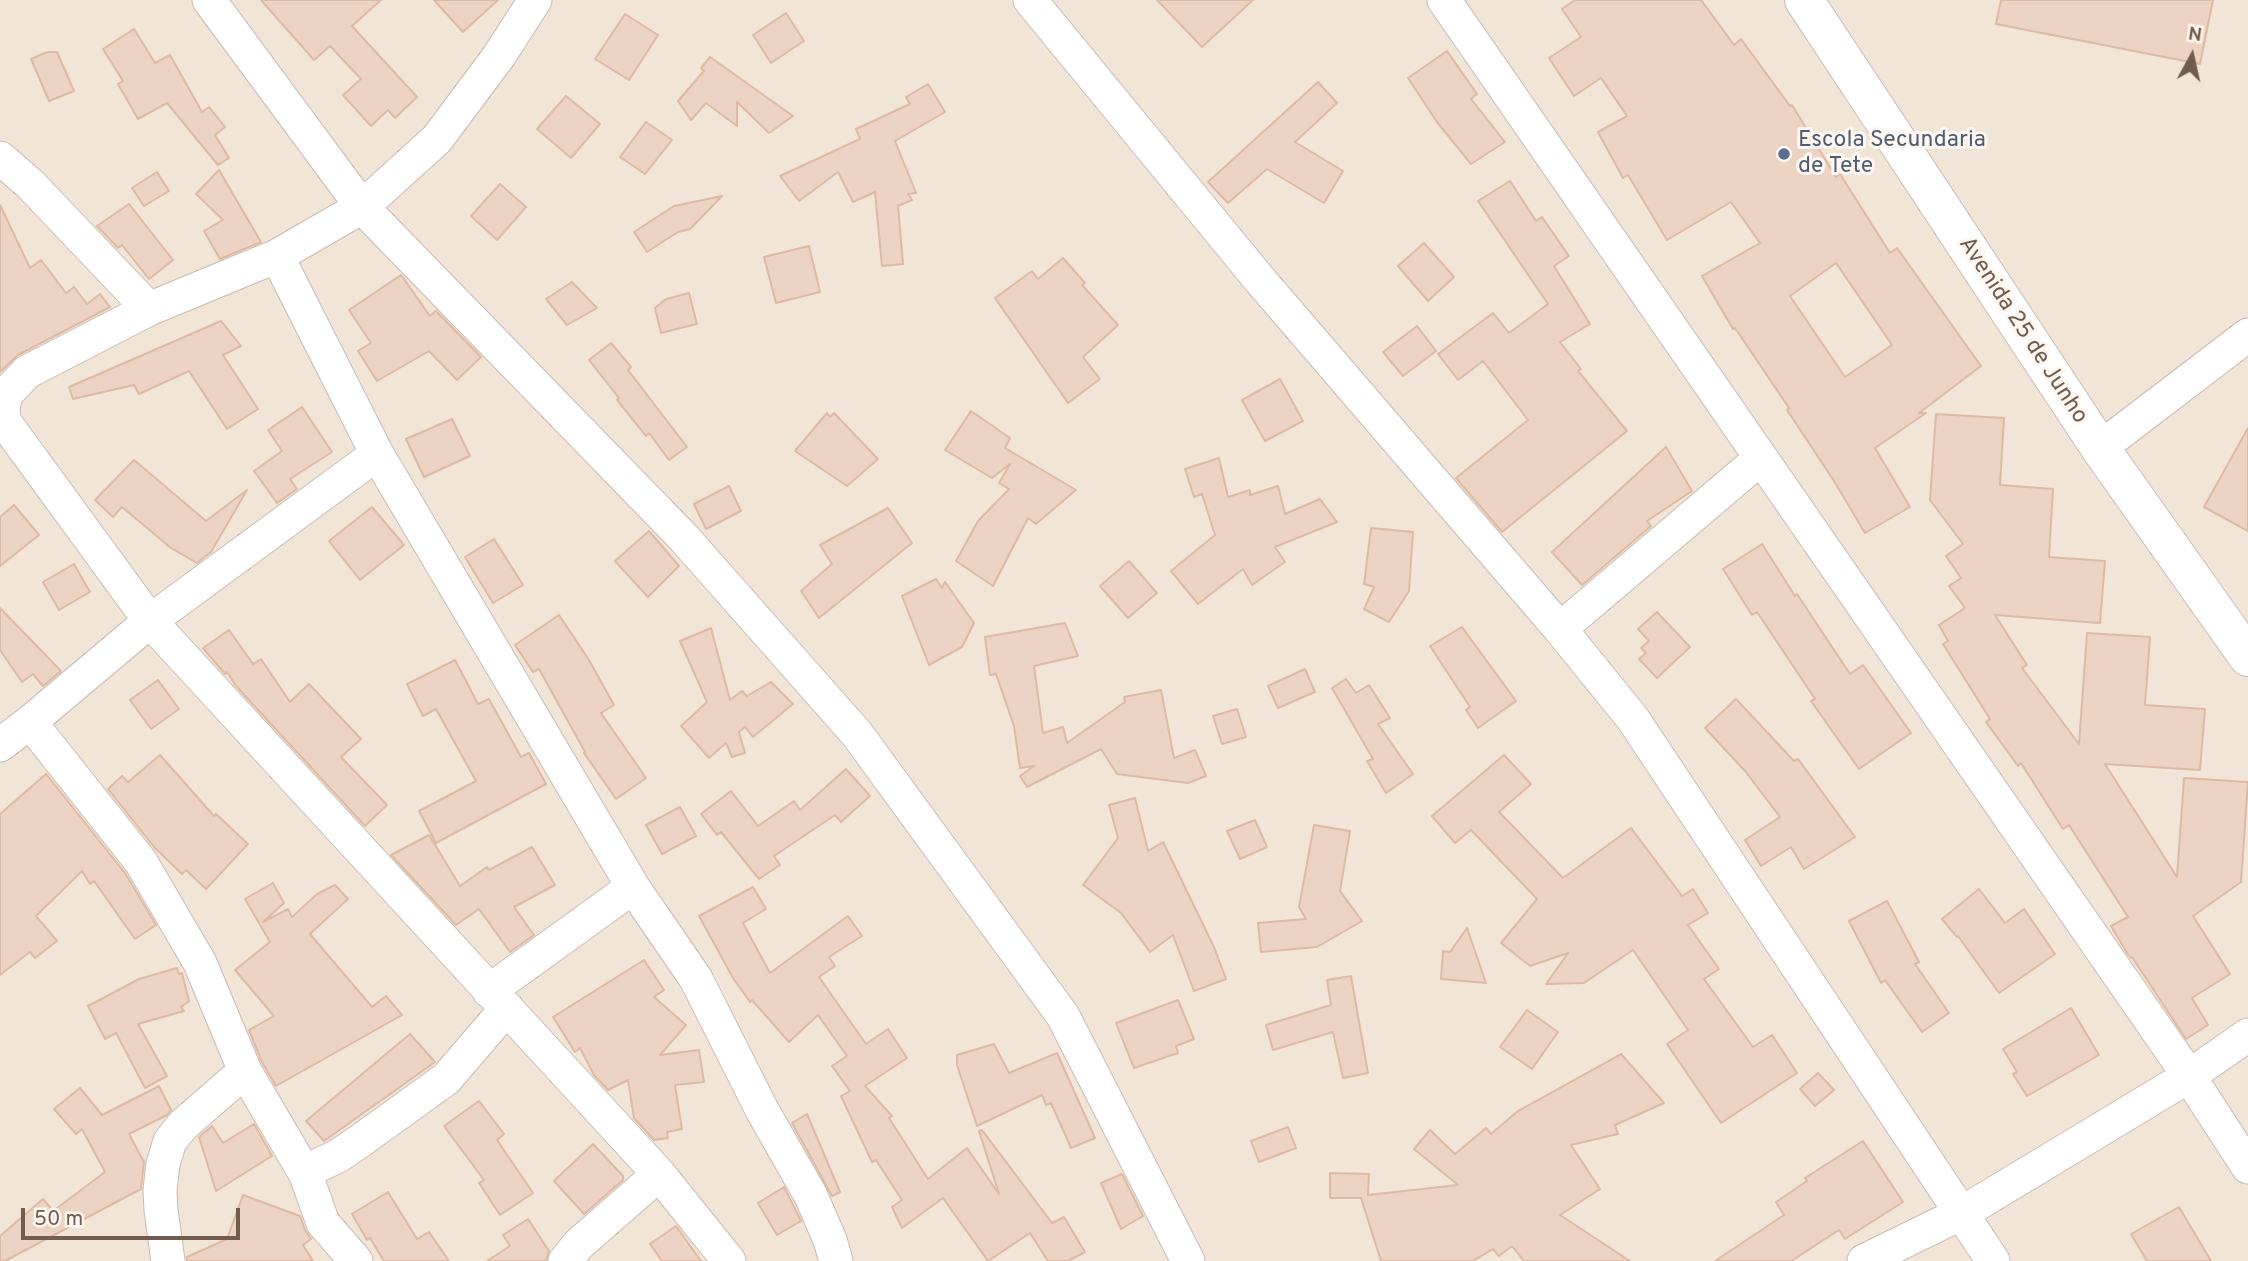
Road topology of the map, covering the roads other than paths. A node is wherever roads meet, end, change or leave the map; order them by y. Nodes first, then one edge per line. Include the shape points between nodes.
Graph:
1 (209, 0) edge
2 (536, 0) edge
3 (1030, 0) edge
4 (1444, 0) edge
5 (1804, 0) edge
6 (0, 158) edge
7 (362, 206) junction
8 (276, 256) junction
9 (149, 309) junction
10 (2248, 335) edge
11 (2100, 448) junction
12 (377, 454) junction
13 (1761, 458) junction
14 (150, 621) junction
15 (1560, 629) junction
16 (2248, 657) edge
17 (30, 722) junction
18 (0, 745) edge
19 (633, 887) junction
20 (498, 999) junction
21 (2248, 1035) edge
22 (246, 1070) junction
23 (2189, 1076) junction
24 (2248, 1167) edge
25 (304, 1172) junction
26 (659, 1174) junction
27 (1962, 1213) junction
28 (168, 1261) edge
29 (356, 1261) edge
30 (565, 1261) edge
31 (729, 1261) edge
32 (836, 1261) edge
33 (1188, 1261) edge
34 (1864, 1261) edge
35 (1993, 1261) edge

1 - 7 street
2 - 7 street via 437,139
3 - 15 street via 1260,280
4 - 13 street
5 - 11 street, Avenida 25 de Junho
6 - 9 street
7 - 8 street
7 - 33 street via 683,537 857,734 1063,1016
8 - 9 street
8 - 12 street
9 - 14 street via 27,372 7,393 3,406 4,421
10 - 11 street
11 - 16 street, Avenida 25 de Junho
12 - 14 street
12 - 19 street
13 - 15 street
13 - 23 street
14 - 17 street
14 - 20 street
15 - 27 street via 1633,719
17 - 18 street
17 - 22 street via 141,862 200,963
19 - 20 street
19 - 32 street via 696,979 811,1196
20 - 25 street via 446,1079 349,1148
20 - 26 street
21 - 23 street
22 - 25 street
22 - 28 street via 170,1141 160,1190
23 - 24 street
23 - 27 street
25 - 29 street via 323,1223
26 - 30 street
26 - 31 street
27 - 34 street
27 - 35 street

